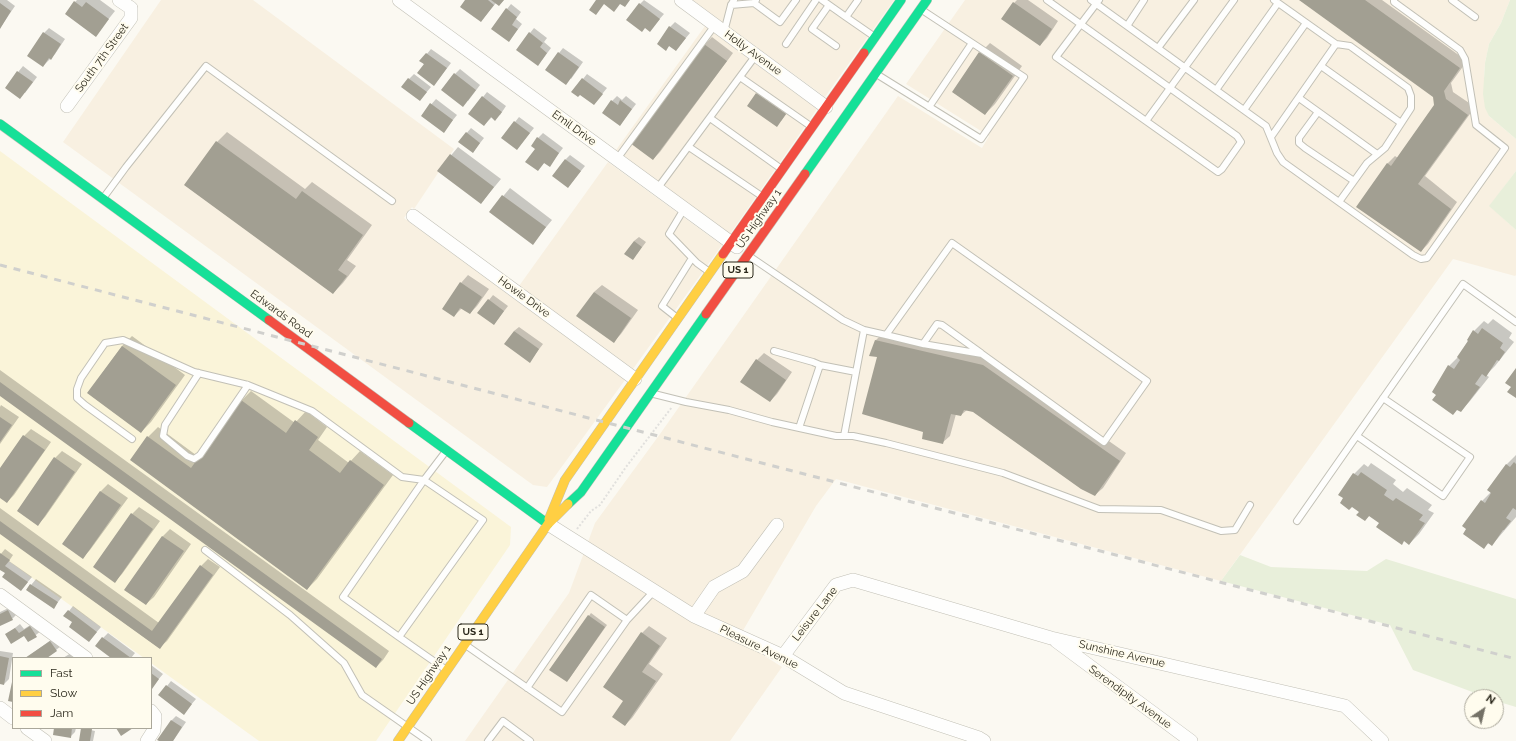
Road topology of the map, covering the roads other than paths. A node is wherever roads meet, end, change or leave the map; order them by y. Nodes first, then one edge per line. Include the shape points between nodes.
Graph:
1 (119, 0) edge
2 (399, 0) edge
3 (681, 0) edge
4 (796, 0) edge
5 (816, 0) edge
6 (822, 0) edge
7 (858, 0) edge
8 (901, 0) edge
9 (927, 0) edge
10 (1047, 0) edge
11 (1144, 0) edge
12 (1194, 0) edge
13 (1234, 0) edge
14 (1394, 0) edge
15 (1452, 0) edge
16 (1095, 1) edge
17 (1276, 1) edge
18 (732, 2) edge
19 (755, 2) edge
20 (829, 5) junction
21 (921, 5) edge
22 (846, 17) junction
23 (1475, 17) dead end
24 (1306, 23) junction
25 (1081, 24) junction
26 (1127, 26) junction
27 (720, 28) junction
28 (875, 37) junction
29 (972, 43) junction
30 (786, 44) dead end
31 (1336, 44) junction
32 (836, 46) dead end
33 (1158, 48) junction
34 (756, 55) junction
35 (1321, 66) junction
36 (1184, 67) junction
37 (875, 73) junction
38 (740, 77) junction
39 (1169, 88) junction
40 (1216, 90) junction
41 (1298, 98) junction
42 (67, 106) dead end
43 (929, 106) junction
44 (826, 107) junction
45 (1244, 110) junction
46 (1318, 112) junction
47 (710, 118) junction
48 (1146, 121) junction
49 (1401, 123) junction
50 (0, 124) edge
51 (812, 127) junction
52 (1271, 137) junction
53 (689, 147) junction
54 (1377, 154) junction
55 (617, 159) junction
56 (782, 170) junction
57 (1354, 181) junction
58 (657, 189) junction
59 (763, 197) junction
60 (103, 198) junction
61 (392, 201) dead end
62 (1339, 202) junction
63 (684, 209) junction
64 (413, 216) dead end
65 (731, 243) junction
66 (748, 255) junction
67 (692, 258) junction
68 (710, 273) junction
69 (678, 319) junction
70 (1516, 322) edge
71 (864, 330) junction
72 (886, 335) junction
73 (924, 344) junction
74 (774, 351) dead end
75 (982, 354) junction
76 (820, 365) junction
77 (856, 372) junction
78 (199, 373) junction
79 (635, 379) junction
80 (248, 385) junction
81 (651, 393) junction
82 (1383, 398) junction
83 (799, 428) junction
84 (844, 436) junction
85 (1357, 436) junction
86 (132, 439) dead end
87 (447, 450) junction
88 (424, 480) junction
89 (1250, 505) dead end
90 (1297, 521) dead end
91 (548, 524) junction
92 (777, 525) dead end
93 (206, 550) dead end
94 (853, 580) joint
95 (654, 591) junction
96 (0, 595) edge
97 (694, 616) junction
98 (627, 620) junction
99 (399, 637) junction
100 (1051, 638) junction
101 (464, 644) junction
102 (783, 656) junction
103 (85, 657) edge
104 (447, 670) junction
105 (527, 688) junction
106 (0, 708) edge
107 (153, 713) edge
108 (12, 717) edge
109 (408, 726) junction
110 (28, 729) edge
111 (45, 741) edge
112 (146, 741) edge
113 (398, 741) edge
114 (428, 741) edge
115 (488, 741) edge
116 (530, 741) edge
117 (984, 741) edge
118 (1191, 741) edge
119 (1382, 741) edge

1 - 42 street, South 7th Street via 131,8 131,18
2 - 55 street, Emil Drive
3 - 27 street, Holly Avenue
4 - 19 lane via 780,22
5 - 30 lane
6 - 20 lane
7 - 22 lane
8 - 28 main road, US Highway 1 / US 1
9 - 21 main road, US Highway 1 / US 1
10 - 25 lane
11 - 26 lane
12 - 33 lane
13 - 36 lane
14 - 62 lane via 1460,50 1465,59 1476,125 1505,148 1427,258 1421,259 1413,255
15 - 23 lane
16 - 25 lane
16 - 26 lane
17 - 24 lane
17 - 40 lane
18 - 19 lane
18 - 27 lane
20 - 22 lane
20 - 32 lane via 812,29
21 - 29 lane
21 - 37 main road, US Highway 1 / US 1
22 - 28 lane
24 - 31 lane
24 - 45 lane
25 - 39 lane
25 - 48 lane via 1056,57
26 - 33 lane
27 - 34 street, Holly Avenue
27 - 55 lane
28 - 44 main road, US Highway 1 / US 1
29 - 43 lane
29 - 43 lane via 1024,77 981,139
31 - 35 lane
31 - 49 lane via 1350,46 1408,88 1411,108
33 - 36 lane
34 - 38 lane
34 - 44 street, Holly Avenue
35 - 41 lane
35 - 49 lane
36 - 39 lane
36 - 40 lane
37 - 43 lane
37 - 66 main road, US Highway 1 / US 1
38 - 47 lane
38 - 51 lane
39 - 48 lane
39 - 48 lane via 1237,136 1241,142 1218,172
40 - 45 lane
41 - 46 lane
41 - 52 lane
44 - 51 main road, US Highway 1 / US 1
45 - 52 lane via 1266,126
46 - 54 lane
46 - 57 lane via 1299,138 1299,143
47 - 53 lane
47 - 56 lane
49 - 54 lane via 1385,148
50 - 60 main road, Edwards Road
51 - 56 main road, US Highway 1 / US 1
52 - 62 lane via 1283,162
53 - 58 lane
53 - 59 lane
54 - 57 lane
55 - 58 street, Emil Drive
56 - 59 main road, US Highway 1 / US 1
57 - 62 lane
58 - 63 street, Emil Drive
59 - 65 main road, US Highway 1 / US 1
60 - 61 lane via 206,66
60 - 87 main road, Edwards Road
63 - 65 street, Emil Drive
63 - 67 lane via 669,234
64 - 79 street, Howie Drive
65 - 66 street, Emil Drive
65 - 68 main road, US Highway 1 / US 1
66 - 71 lane via 843,320
66 - 81 main road, US Highway 1 / US 1
67 - 68 lane
67 - 69 lane via 662,306
68 - 69 main road, US Highway 1 / US 1
69 - 79 main road, US Highway 1 / US 1
70 - 82 lane via 1463,284
71 - 72 lane
71 - 77 lane
72 - 73 lane
72 - 75 lane via 952,242 1147,381 1104,442
73 - 75 lane
73 - 75 lane via 937,324
74 - 76 lane
76 - 77 lane
76 - 83 lane
77 - 84 lane
78 - 80 lane
78 - 80 lane via 165,425 163,436 194,459 200,455
78 - 86 lane via 123,340 105,343 80,378 77,398
79 - 91 main road, US Highway 1 / US 1 via 565,480
80 - 88 lane via 312,411 402,477
81 - 83 lane
81 - 91 main road, US Highway 1 / US 1 via 581,492
82 - 85 lane
82 - 85 lane via 1470,457 1443,496
83 - 84 lane
84 - 89 lane via 886,443 1003,473 1098,509 1161,510 1221,531 1235,530
85 - 90 lane
87 - 88 lane
87 - 91 main road, Edwards Road
88 - 99 lane via 342,597
88 - 99 lane via 483,520
91 - 95 street, Pleasure Avenue
91 - 101 main road, US Highway 1 / US 1
92 - 97 street via 743,571 714,587
93 - 109 lane via 290,615 344,663 362,694
94 - 100 street, Sunshine Avenue
94 - 102 street, Leisure Lane via 836,585
95 - 97 street, Pleasure Avenue
95 - 98 lane
96 - 103 street
97 - 102 street, Pleasure Avenue
98 - 105 lane via 562,712
98 - 105 lane via 591,595
99 - 104 lane
100 - 118 street, Serendipity Avenue
100 - 119 street, Sunshine Avenue via 1345,706
101 - 104 main road, US Highway 1 / US 1
101 - 105 lane
102 - 117 street, Pleasure Avenue via 844,693
104 - 109 main road, US Highway 1 / US 1
106 - 108 street
107 - 112 street via 154,730
109 - 113 main road, US Highway 1 / US 1
109 - 114 lane
110 - 111 street
115 - 116 lane via 503,721

